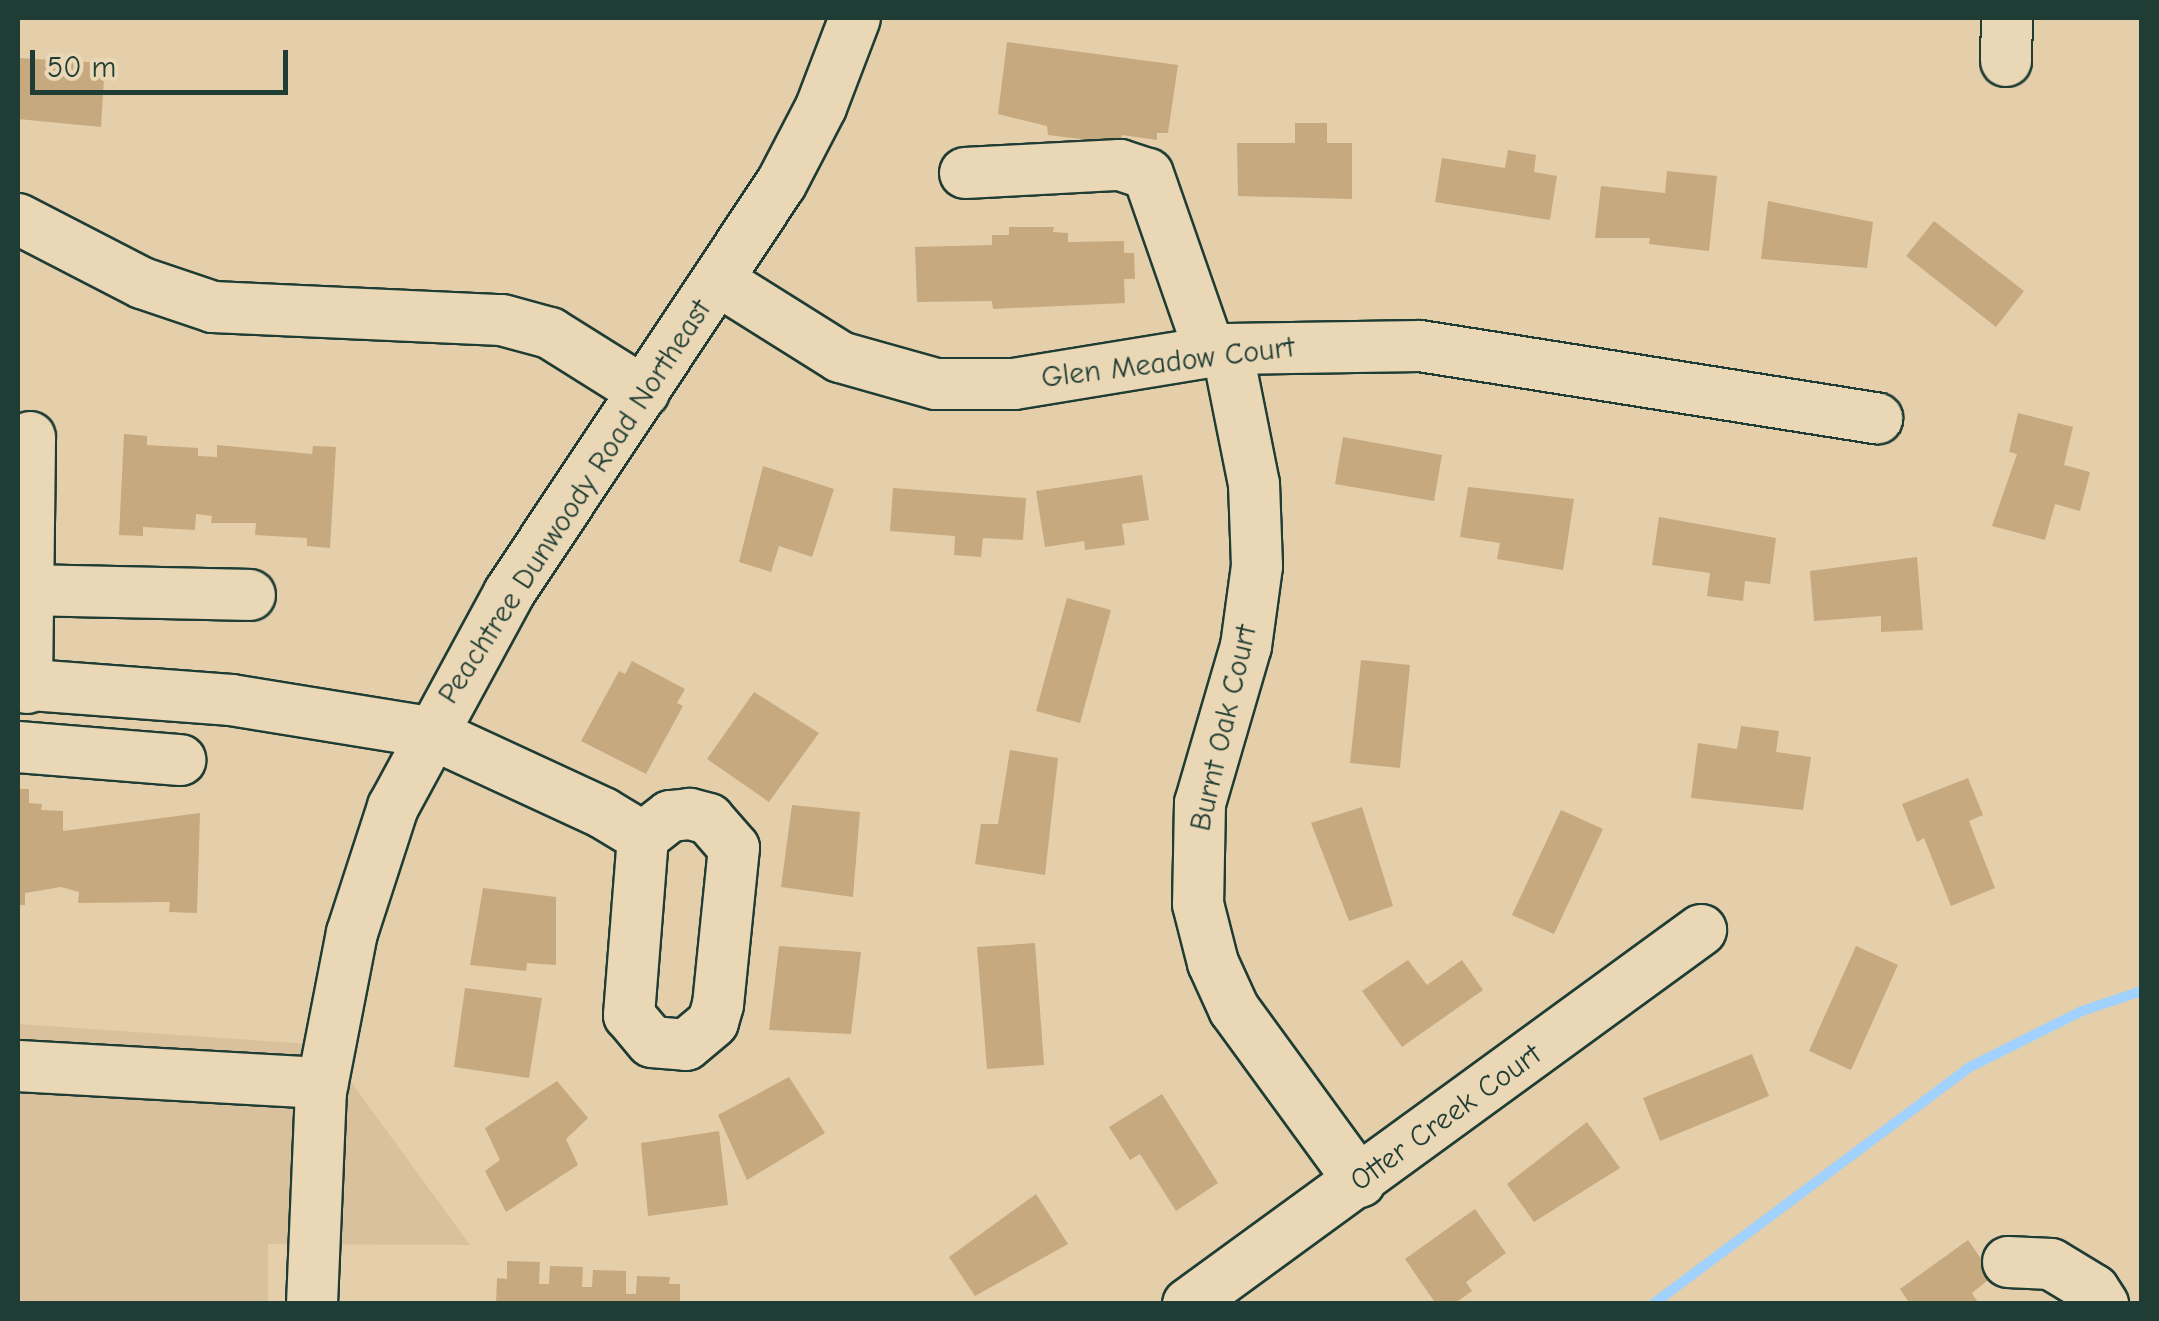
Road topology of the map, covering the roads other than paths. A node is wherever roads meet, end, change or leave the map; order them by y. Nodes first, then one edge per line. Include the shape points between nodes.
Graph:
1 (855, 18) edge
2 (965, 173) dead end
3 (18, 219) edge
4 (719, 281) junction
5 (1218, 351) junction
6 (644, 392) junction
7 (1877, 418) dead end
8 (30, 437) dead end
9 (28, 590) junction
10 (250, 595) dead end
11 (22, 686) edge
12 (428, 732) junction
13 (18, 747) edge
14 (180, 760) dead end
15 (644, 837) dead end
16 (1702, 930) dead end
17 (18, 1066) edge
18 (323, 1083) junction
19 (1360, 1182) junction
20 (2008, 1262) dead end
21 (312, 1304) edge
22 (1188, 1304) edge
23 (2103, 1304) edge

1 - 4 street, Peachtree Dunwoody Road Northeast via 805,138
2 - 5 street, Burnt Oak Court via 1120,165 1148,174
3 - 6 street via 142,283 213,308 502,320 550,333
4 - 5 street, Glen Meadow Court via 840,358 936,384 1014,384
4 - 6 street, Peachtree Dunwoody Road Northeast
5 - 7 street, Glen Meadow Court via 1420,346
5 - 19 street, Burnt Oak Court via 1254,484 1257,566 1246,646 1200,804 1198,904 1234,1009
6 - 12 street, Peachtree Dunwoody Road Northeast via 509,593
8 - 9 street
9 - 10 street
9 - 11 street
11 - 12 street via 230,700
12 - 15 street
12 - 18 street, Peachtree Dunwoody Road Northeast via 393,807 352,933
13 - 14 street
16 - 19 street, Otter Creek Court
17 - 18 street
18 - 21 street, Peachtree Dunwoody Road Northeast
19 - 22 street, Otter Creek Court
20 - 23 street via 2050,1264 2094,1290

